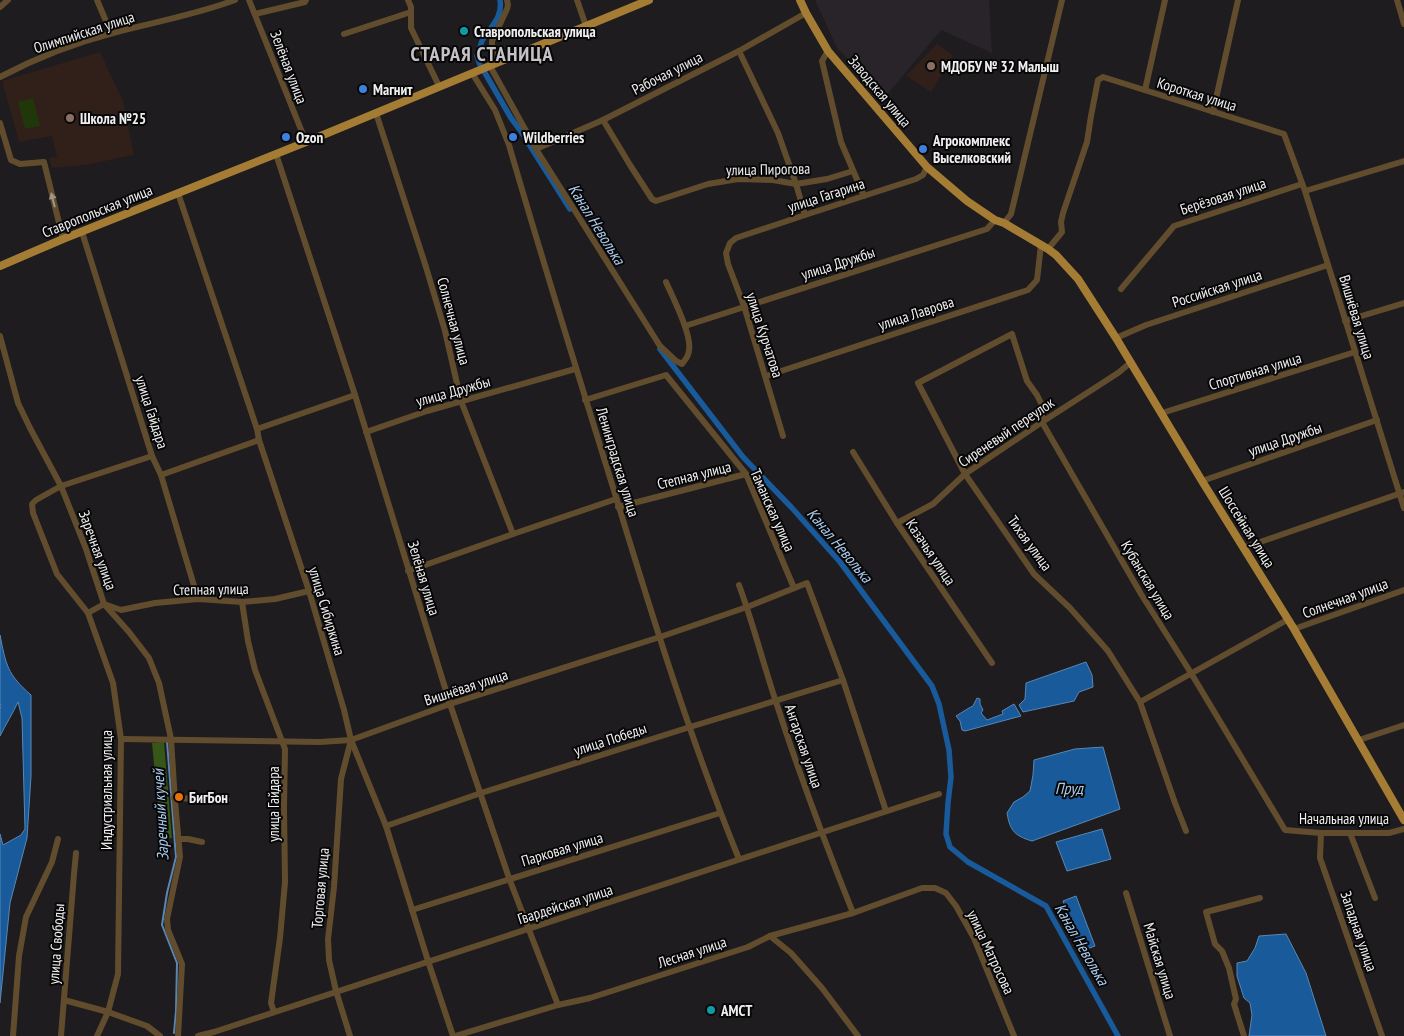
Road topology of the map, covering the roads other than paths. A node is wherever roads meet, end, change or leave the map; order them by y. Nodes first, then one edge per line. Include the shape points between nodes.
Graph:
1 (8, 0) edge
2 (98, 0) edge
3 (235, 0) edge
4 (249, 0) edge
5 (306, 0) edge
6 (408, 0) edge
7 (507, 0) edge
8 (577, 0) edge
9 (649, 0) edge
10 (800, 0) edge
11 (1062, 0) edge
12 (1164, 0) edge
13 (1238, 0) edge
14 (1397, 0) edge
15 (639, 2) edge
16 (0, 7) edge
17 (411, 12) junction
18 (806, 13) junction
19 (255, 14) junction
20 (1404, 24) edge
21 (586, 26) junction
22 (111, 33) junction
23 (344, 34) dead end
24 (739, 51) junction
25 (828, 51) junction
26 (499, 62) junction
27 (489, 66) junction
28 (473, 73) junction
29 (0, 77) edge
30 (439, 86) junction
31 (1145, 90) junction
32 (1213, 112) junction
33 (376, 113) junction
34 (603, 120) junction
35 (0, 122) edge
36 (1284, 134) joint
37 (306, 142) junction
38 (536, 148) junction
39 (276, 154) junction
40 (1404, 161) edge
41 (927, 167) junction
42 (853, 171) junction
43 (796, 184) junction
44 (1302, 184) junction
45 (1304, 191) junction
46 (178, 193) junction
47 (864, 196) junction
48 (805, 214) junction
49 (995, 220) junction
50 (1004, 223) junction
51 (82, 232) junction
52 (63, 239) junction
53 (730, 243) joint
54 (1044, 247) junction
55 (1056, 255) joint
56 (1328, 265) junction
57 (0, 266) edge
58 (666, 282) dead end
59 (1121, 289) dead end
60 (1404, 303) edge
61 (744, 306) junction
62 (1346, 321) junction
63 (685, 326) junction
64 (1012, 334) joint
65 (0, 336) edge
66 (1116, 338) junction
67 (1355, 352) junction
68 (1130, 363) junction
69 (575, 369) junction
70 (766, 376) junction
71 (355, 395) junction
72 (585, 400) junction
73 (461, 401) junction
74 (1162, 413) junction
75 (1377, 420) junction
76 (1042, 422) junction
77 (257, 429) junction
78 (366, 432) junction
79 (783, 436) dead end
80 (259, 440) junction
81 (853, 452) dead end
82 (152, 456) junction
83 (746, 474) junction
84 (965, 474) junction
85 (161, 475) junction
86 (1202, 481) junction
87 (60, 486) junction
88 (1402, 493) edge
89 (616, 499) junction
90 (618, 507) junction
91 (1404, 508) edge
92 (897, 523) junction
93 (512, 534) junction
94 (1243, 548) junction
95 (408, 571) junction
96 (739, 585) dead end
97 (794, 588) junction
98 (1404, 590) edge
99 (309, 591) junction
100 (198, 599) junction
101 (242, 602) junction
102 (104, 604) junction
103 (747, 607) junction
104 (88, 614) junction
105 (1287, 620) junction
106 (1294, 629) junction
107 (660, 637) junction
108 (992, 663) dead end
109 (1191, 673) junction
110 (843, 680) junction
111 (776, 701) junction
112 (1140, 702) junction
113 (450, 704) junction
114 (1404, 725) edge
115 (690, 727) junction
116 (121, 739) junction
117 (171, 739) junction
118 (351, 740) junction
119 (1359, 740) junction
120 (282, 741) junction
121 (481, 793) junction
122 (939, 794) dead end
123 (174, 798) junction
124 (227, 800) dead end
125 (886, 811) junction
126 (720, 813) junction
127 (1404, 820) edge
128 (386, 826) junction
129 (1404, 829) edge
130 (1285, 830) joint
131 (1186, 831) dead end
132 (822, 833) junction
133 (1322, 833) junction
134 (1350, 833) junction
135 (58, 839) dead end
136 (179, 839) junction
137 (202, 842) dead end
138 (76, 853) dead end
139 (739, 859) junction
140 (509, 878) junction
141 (935, 888) joint
142 (1126, 893) dead end
143 (1260, 898) dead end
144 (1375, 898) dead end
145 (412, 910) junction
146 (853, 912) junction
147 (528, 930) junction
148 (770, 936) junction
149 (428, 962) junction
150 (336, 991) junction
151 (64, 1000) junction
152 (558, 1005) junction
153 (108, 1012) junction
154 (274, 1012) junction
155 (13, 1036) edge
156 (61, 1036) edge
157 (97, 1036) edge
158 (160, 1036) edge
159 (178, 1036) edge
160 (198, 1036) edge
161 (350, 1036) edge
162 (454, 1036) edge
163 (858, 1036) edge
164 (1014, 1036) edge
165 (1170, 1036) edge
166 (1244, 1036) edge
167 (1382, 1036) edge

1 - 16 street
2 - 22 street
3 - 22 street, Олимпийская улица
4 - 19 street, Зелёная улица
5 - 19 street
6 - 17 street
7 - 26 street via 507,10 492,41
8 - 21 street
9 - 15 main road, Ставропольская улица
10 - 18 main road, Заводская улица
11 - 50 street via 1011,214
12 - 31 street
13 - 32 street
14 - 20 street
15 - 21 main road, Ставропольская улица
17 - 23 street
17 - 30 street via 411,28
18 - 24 street, Рабочая улица
18 - 25 main road, Заводская улица
19 - 37 street, Зелёная улица
21 - 26 main road, Ставропольская улица
22 - 29 street, Олимпийская улица via 48,54
24 - 34 street, Рабочая улица
24 - 43 street via 778,133
25 - 41 main road, Заводская улица
25 - 42 street, Заводская улица via 822,61 842,142
26 - 27 main road, Ставропольская улица
27 - 28 main road, Ставропольская улица
27 - 38 street
28 - 30 main road, Ставропольская улица
28 - 69 street, Ленинградская улица via 495,110 509,145
30 - 33 main road, Ставропольская улица
31 - 32 street, Короткая улица
31 - 54 street, Короткая улица via 1103,77 1098,80 1087,142 1061,222 1062,232
32 - 36 street, Короткая улица
33 - 37 main road, Ставропольская улица
33 - 73 street, Солнечная улица via 432,285
34 - 38 street, Рабочая улица
34 - 43 street, улица Пирогова via 656,201 708,184 738,179
52 -> 35 street via 44,162 20,164 11,160
36 - 44 street, Вишнёвая улица
37 - 39 main road, Ставропольская улица
38 - 63 street via 660,346 682,364 690,349
39 - 46 main road, Ставропольская улица
39 - 71 street, Зелёная улица
40 - 45 street
41 - 47 street, улица Гагарина via 916,179
41 - 49 main road, Заводская улица
42 - 43 street, улица Пирогова
42 - 47 street, Заводская улица
43 - 48 street
44 - 45 street, Вишнёвая улица
44 - 59 street, Берёзовая улица via 1174,226
45 - 56 street, Вишнёвая улица
46 - 51 main road, Ставропольская улица
46 - 77 street, улица Сибиркина
47 - 48 street, улица Гагарина
48 - 53 street, улица Гагарина
49 - 50 main road, Заводская улица
49 - 61 street, улица Дружбы via 987,229
50 - 54 main road, Заводская улица
51 - 52 main road, Ставропольская улица
51 - 82 street, улица Гайдара
52 - 57 main road, Ставропольская улица
53 - 61 street, улица Курчатова via 726,253 728,264
54 - 55 main road, Заводская улица
54 - 70 street, улица Лаврова via 1037,280 1028,290
55 - 66 main road, Шоссейная улица via 1078,279
56 - 62 street, Вишнёвая улица
56 - 66 street, Российская улица via 1146,325
58 - 63 street
60 - 62 street
61 - 63 street, улица Дружбы
61 - 70 street, улица Курчатова
62 - 67 street, Вишнёвая улица
64 - 76 street, Кубанская улица via 1027,380 1042,405
64 - 84 street, Тихая улица via 918,383
65 - 87 street, Заречная улица via 18,403
66 - 68 main road, Шоссейная улица
67 - 74 street, Спортивная улица
67 - 75 street, Вишнёвая улица
68 - 74 main road, Шоссейная улица
68 - 76 street, Сиреневый переулок
69 - 72 street, Ленинградская улица
69 - 73 street, улица Дружбы
70 - 79 street, улица Курчатова
71 - 77 street
71 - 78 street, Зелёная улица
72 - 83 street, Таманская улица via 666,375
72 - 89 street, Ленинградская улица
73 - 78 street, улица Дружбы
73 - 93 street, Солнечная улица
74 - 86 main road, Шоссейная улица
75 - 86 street, улица Дружбы
75 - 88 street, Вишнёвая улица
76 - 84 street, Сиреневый переулок
76 - 109 street, Кубанская улица via 1141,594
77 - 80 street, улица Сибиркина
78 - 95 street, Зелёная улица
80 - 85 street
80 - 99 street, улица Сибиркина
81 - 92 street, Казачья улица
82 - 85 street, улица Гайдара
82 - 87 street
83 - 90 street, Степная улица
83 - 97 street, Таманская улица
84 - 92 street, Сиреневый переулок via 934,504
84 - 112 street, Тихая улица via 1034,574 1102,644
85 - 100 street, улица Гайдара
86 - 94 main road, Шоссейная улица
87 - 102 street, Заречная улица
87 - 104 street, Индустриальная улица via 36,500 32,504 32,513 57,574
88 - 91 street, Вишнёвая улица
88 - 94 street
89 - 90 street, Ленинградская улица
89 - 93 street
90 - 107 street, Ленинградская улица
92 - 108 street, Казачья улица
93 - 95 street
94 - 105 main road, Шоссейная улица
95 - 113 street, Зелёная улица
96 - 103 street, Ангарская улица
97 - 103 street, Вишнёвая улица
97 - 110 street, Вишнёвая улица via 807,583
98 - 106 street, Солнечная улица
99 - 101 street, Степная улица via 274,600
99 - 118 street, улица Сибиркина
100 - 101 street, Степная улица
100 - 102 street, Степная улица via 121,610
101 - 120 street, улица Гайдара via 255,670
102 - 104 street
102 - 117 street, Заречная улица via 148,658 159,683
103 - 107 street, Вишнёвая улица
103 - 111 street, Ангарская улица
104 - 116 street, Индустриальная улица via 113,683
105 - 106 main road, Шоссейная улица
105 - 109 street
106 - 119 main road, Шоссейная улица
107 - 113 street, Вишнёвая улица
107 - 115 street, Ленинградская улица
109 - 112 street
109 - 130 street, Кубанская улица
110 - 111 street, улица Победы
110 - 125 street
111 - 115 street, улица Победы
111 - 132 street, Ангарская улица
112 - 131 street, Тихая улица
113 - 118 street, Вишнёвая улица
113 - 121 street, Зелёная улица
114 - 119 street
115 - 121 street, улица Победы
115 - 126 street, Ленинградская улица
116 - 117 street, Вишнёвая улица
116 - 153 street, Индустриальная улица via 118,974
117 - 120 street, Вишнёвая улица
117 - 123 street, Заречная улица
118 - 120 street, Вишнёвая улица
118 - 128 street, улица Сибиркина
118 - 150 street, Торговая улица via 341,779 328,939
119 - 127 main road, Шоссейная улица
120 - 154 street, улица Гайдара via 285,749 285,882 271,1002
121 - 128 street, улица Победы
121 - 140 street, Зелёная улица
122 - 125 street, Гвардейская улица
123 - 124 street
123 - 136 street, Заречная улица
125 - 132 street, Гвардейская улица
126 - 139 street, Ленинградская улица
126 - 140 street, Парковая улица
128 - 145 street, улица Сибиркина
129 - 134 street, Начальная улица via 1389,833
130 - 133 street, Начальная улица
132 - 139 street, Гвардейская улица
132 - 146 street, Ангарская улица
133 - 134 street, Начальная улица
133 - 167 street, Западная улица via 1320,858
134 - 144 street
135 - 155 street via 52,862 26,917 19,956
136 - 137 street
136 - 159 street, Заречная улица via 180,857 167,919 168,930 182,964
138 - 151 street, улица Свободы
139 - 147 street, Гвардейская улица
140 - 145 street, Парковая улица
140 - 147 street, Зелёная улица
141 - 146 street, Лесная улица via 922,888
141 - 164 street, улица Матросова via 946,893 974,938
142 - 165 street, Майская улица
143 - 166 street via 1206,912 1215,944 1222,951 1229,968 1236,998 1234,1004
145 - 149 street, улица Сибиркина
146 - 148 street, Лесная улица
147 - 149 street, Гвардейская улица
147 - 152 street, Зелёная улица
148 - 152 street, Лесная улица via 748,947 590,998
148 - 163 street via 791,953 822,988
149 - 150 street, Гвардейская улица
149 - 162 street, улица Сибиркина
150 - 154 street, Гвардейская улица
150 - 161 street, Торговая улица
151 - 153 street
151 - 156 street, улица Свободы
152 - 162 street, Лесная улица
153 - 157 street, Индустриальная улица
153 - 158 street via 147,1026
154 - 160 street, Гвардейская улица

